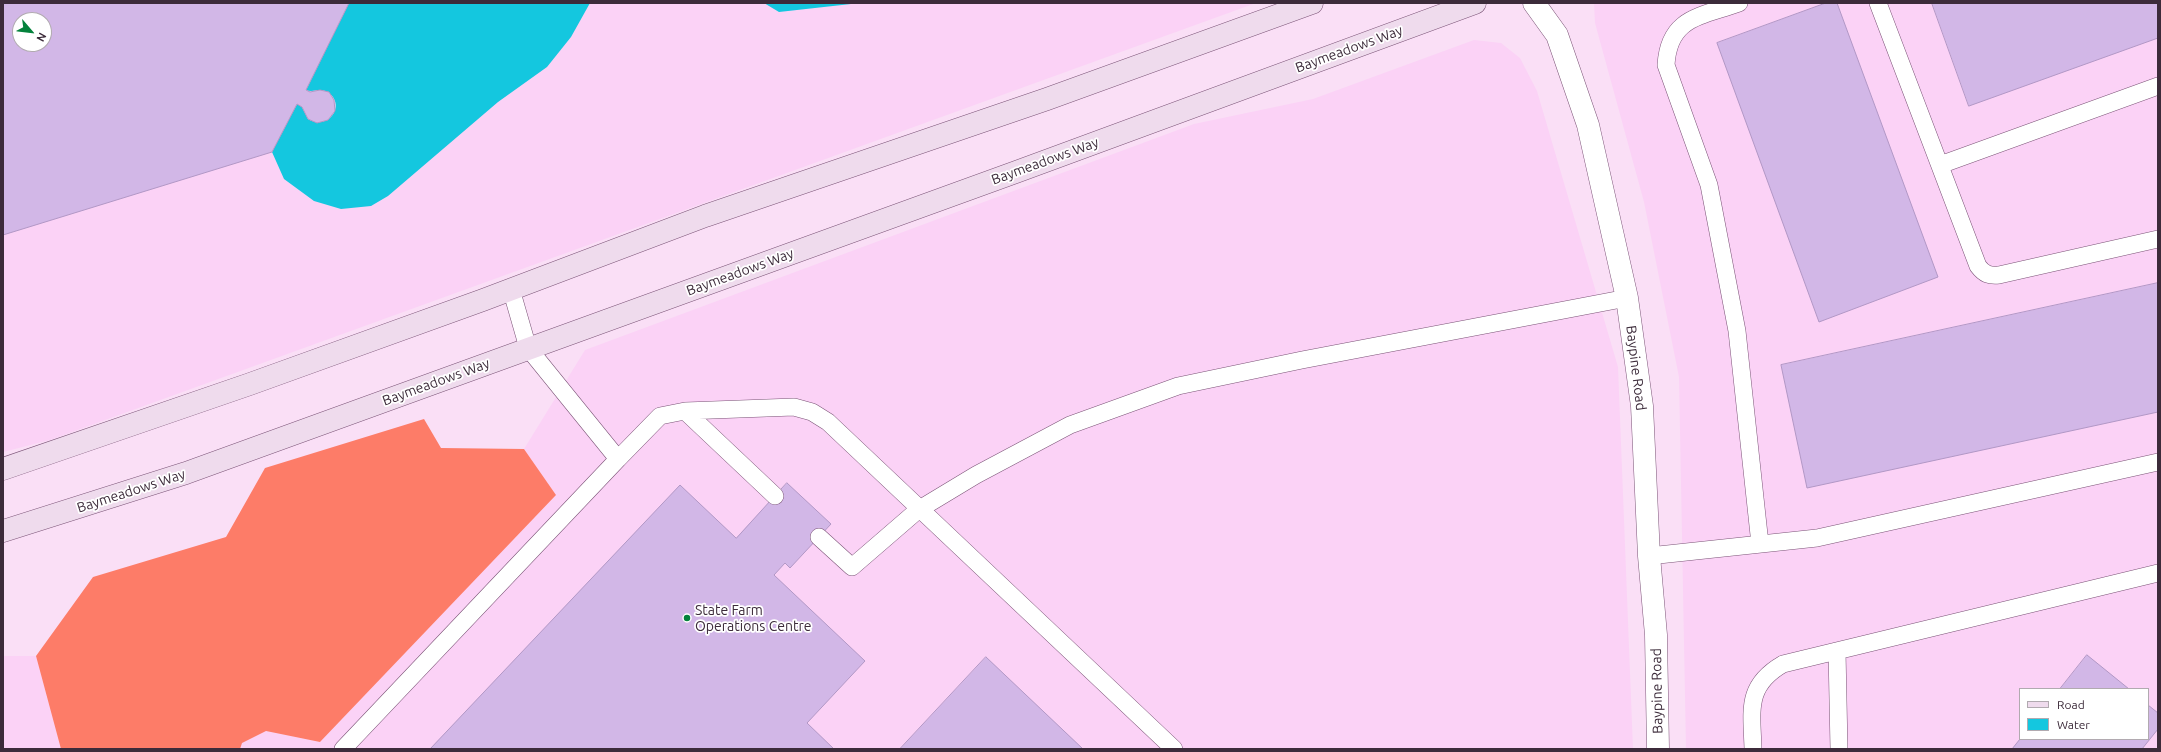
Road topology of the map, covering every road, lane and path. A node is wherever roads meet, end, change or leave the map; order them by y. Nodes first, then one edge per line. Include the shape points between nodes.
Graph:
1 (1312, 3) edge
2 (1474, 3) edge
3 (1534, 3) edge
4 (1739, 3) edge
5 (1878, 3) edge
6 (2158, 86) edge
7 (1940, 166) junction
8 (2158, 239) edge
9 (511, 289) junction
10 (1627, 298) junction
11 (528, 348) junction
12 (685, 411) junction
13 (618, 459) junction
14 (2158, 462) edge
15 (3, 470) edge
16 (775, 496) dead end
17 (918, 510) junction
18 (3, 531) edge
19 (819, 537) dead end
20 (1760, 544) junction
21 (1649, 556) junction
22 (2158, 573) edge
23 (1837, 651) junction
24 (343, 749) edge
25 (1174, 749) edge
26 (1658, 749) edge
27 (1752, 749) edge
28 (1839, 749) edge

1 - 9 street via 1047,100 705,216
2 - 11 street, Baymeadows Way
3 - 10 street, Baypine Road via 1556,35 1588,125
4 - 20 lane via 1693,19 1681,26 1668,45 1666,65 1709,185 1737,331
5 - 7 lane
6 - 7 lane
7 - 8 lane via 1978,266 1983,273 1991,276
9 - 11 lane
9 - 15 street
10 - 17 lane via 1178,386 1070,425 976,475
10 - 21 street, Baypine Road via 1642,406
11 - 13 lane
11 - 18 street, Baymeadows Way via 186,473
12 - 13 lane via 660,416
12 - 16 lane
12 - 17 lane via 794,407 812,412 828,422
13 - 24 lane
14 - 20 lane via 1817,538
17 - 19 lane via 852,567
17 - 25 lane
20 - 21 lane
21 - 26 street, Baypine Road via 1656,635
22 - 23 lane
23 - 27 lane via 1783,664 1769,672 1758,686 1753,698
23 - 28 lane

